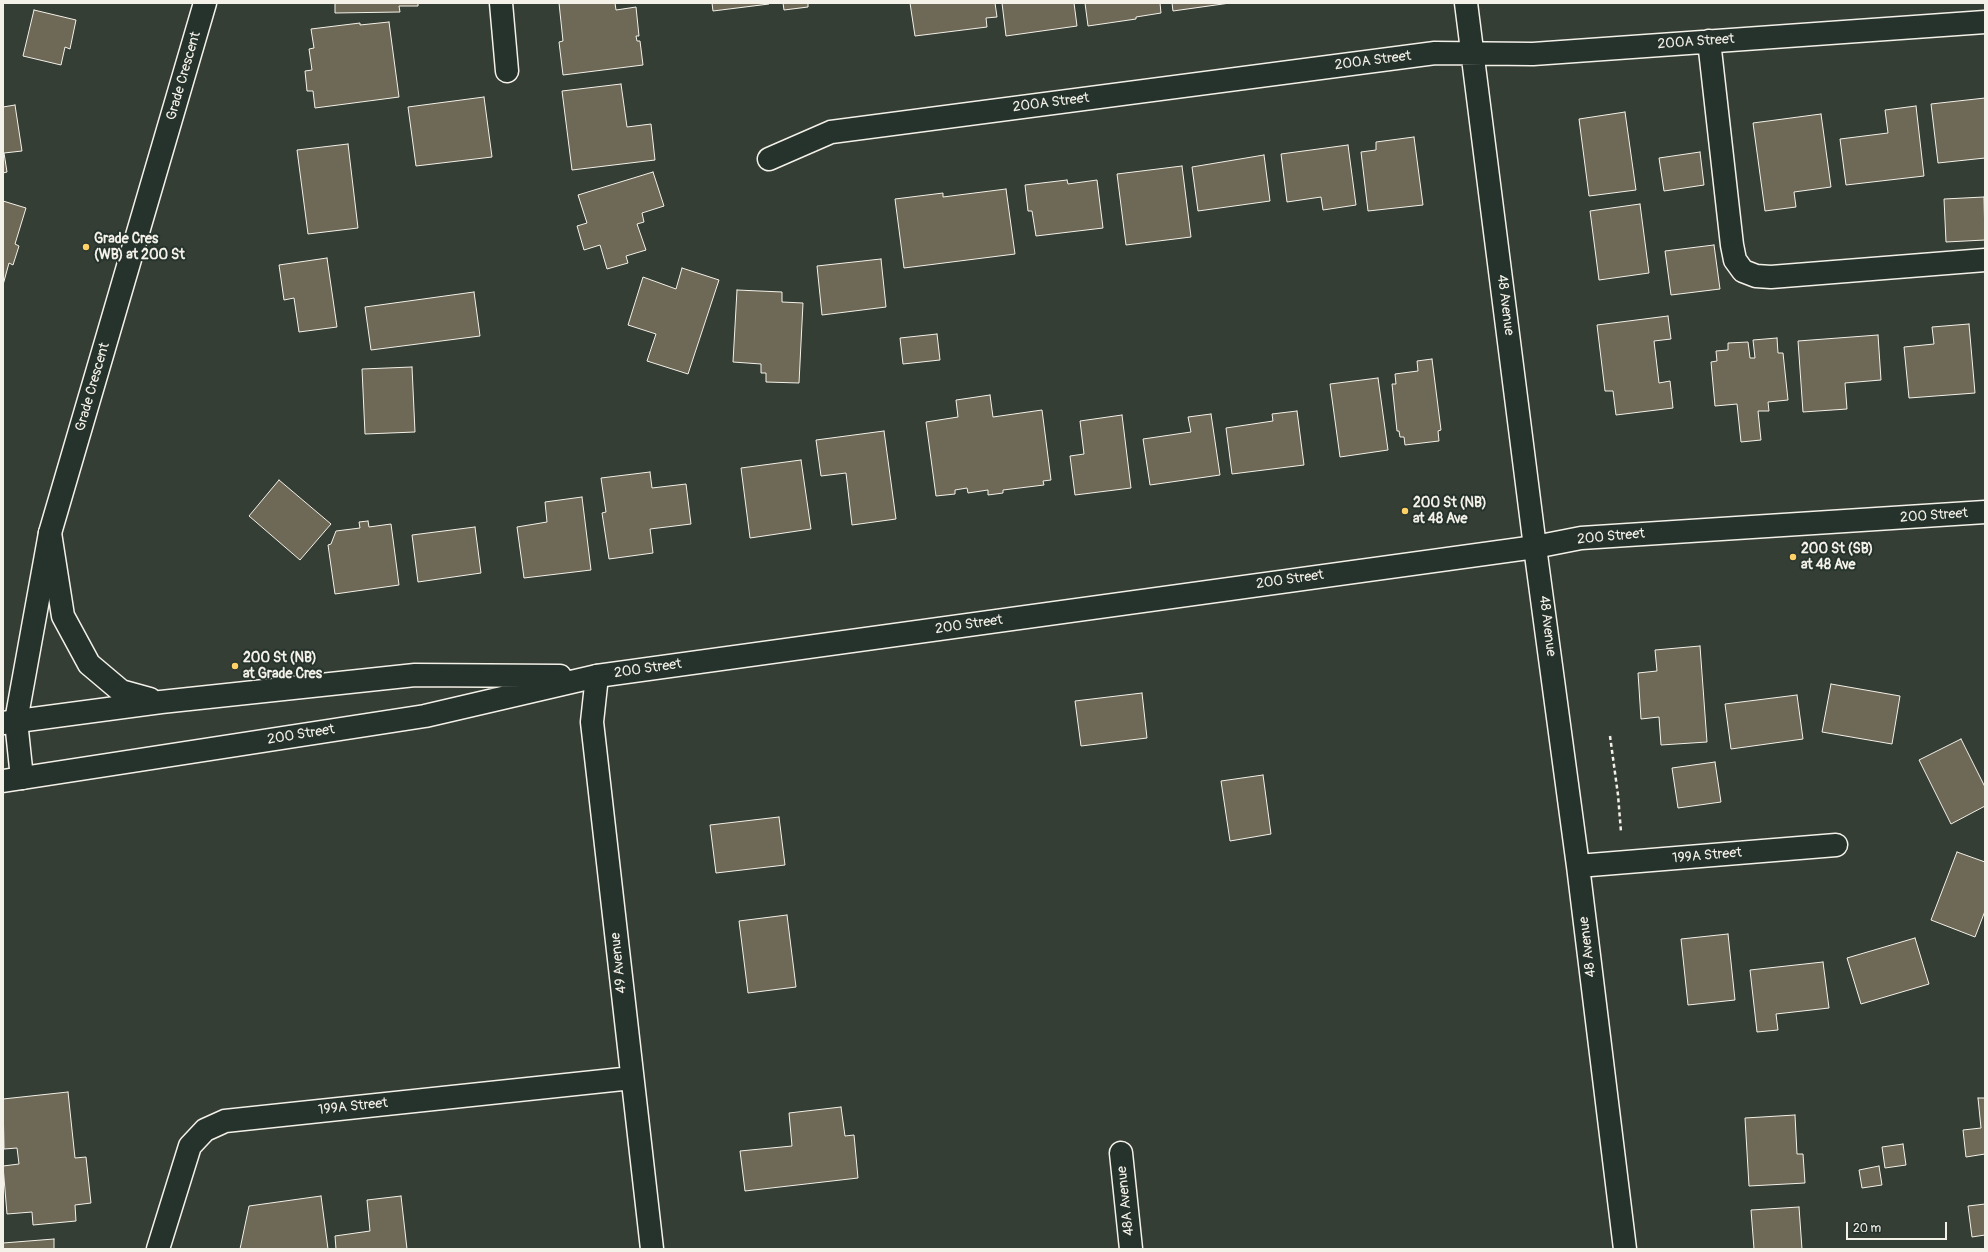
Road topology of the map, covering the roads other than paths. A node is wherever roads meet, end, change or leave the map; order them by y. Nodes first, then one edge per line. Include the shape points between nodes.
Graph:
1 (205, 3) edge
2 (501, 3) edge
3 (1466, 3) edge
4 (1985, 22) edge
5 (1709, 41) junction
6 (1472, 53) junction
7 (507, 72) dead end
8 (769, 159) dead end
9 (1985, 260) edge
10 (1985, 512) edge
11 (50, 533) junction
12 (1535, 547) junction
13 (598, 676) junction
14 (161, 702) junction
15 (10, 722) edge
16 (13, 779) edge
17 (1836, 845) dead end
18 (1578, 866) junction
19 (632, 1078) junction
20 (1121, 1153) dead end
21 (158, 1249) edge
22 (652, 1249) edge
23 (1131, 1249) edge
24 (1625, 1249) edge

1 - 11 street, Grade Crescent
2 - 7 street
3 - 6 street, 48 Avenue
4 - 5 street, 200A Street
5 - 6 street, 200A Street via 1533,54
5 - 9 street via 1732,245 1736,260 1743,271 1756,276 1771,277
6 - 8 street, 200A Street via 1435,53 831,132
6 - 12 street, 48 Avenue
10 - 12 street, 200 Street via 1601,536
11 - 14 street via 63,616 89,664 121,691
11 - 15 street, Grade Crescent
12 - 13 street, 200 Street
12 - 18 street, 48 Avenue
13 - 14 street, 200 Street via 415,675
13 - 16 street, 200 Street via 425,716
13 - 19 street, 49 Avenue via 592,722
14 - 15 street, 200 Street
15 - 16 street, Grade Crescent
17 - 18 street, 199A Street
18 - 24 street, 48 Avenue
19 - 21 street, 199A Street via 225,1120 205,1130 190,1146
19 - 22 street, 49 Avenue
20 - 23 street, 48A Avenue

